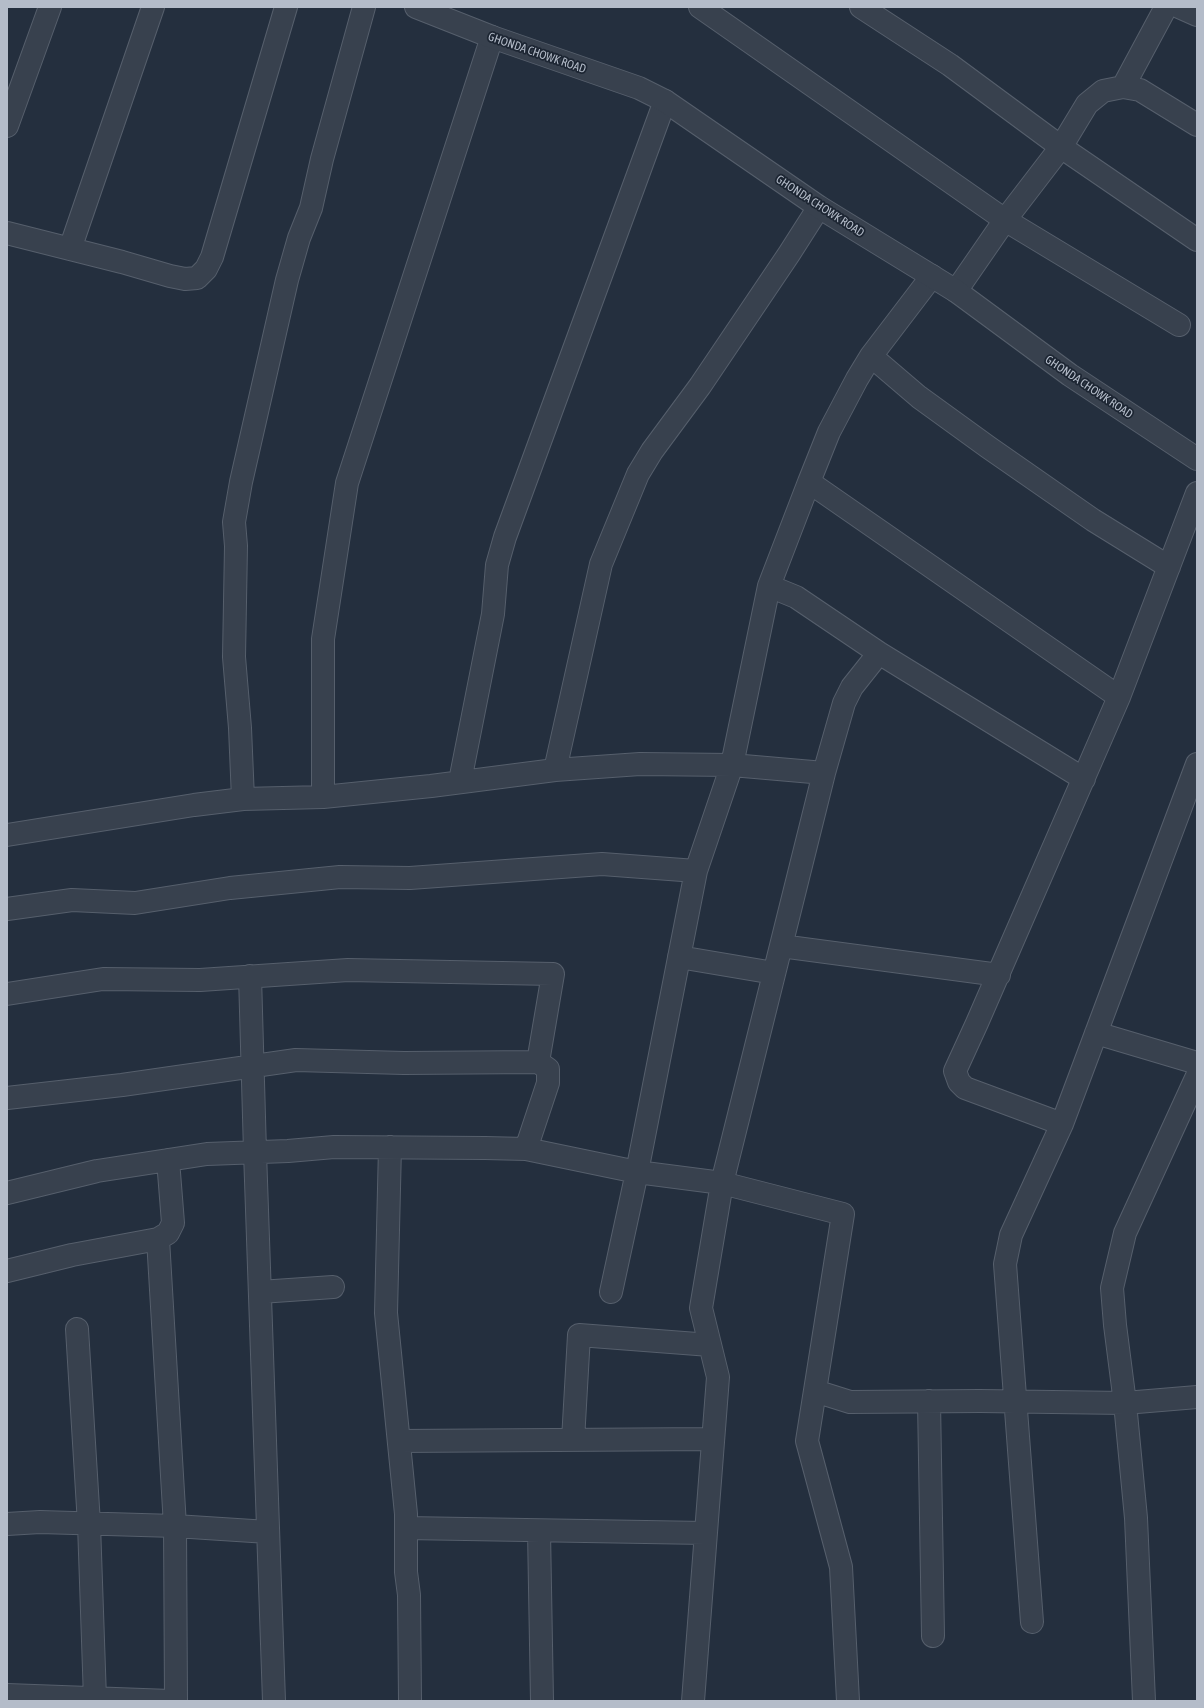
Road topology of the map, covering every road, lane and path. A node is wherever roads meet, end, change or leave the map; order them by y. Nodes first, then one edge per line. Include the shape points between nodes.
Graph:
1 (50, 7) edge
2 (152, 7) edge
3 (286, 7) edge
4 (364, 7) edge
5 (416, 7) edge
6 (700, 7) edge
7 (861, 7) edge
8 (1166, 7) edge
9 (1179, 7) edge
10 (1197, 14) edge
11 (492, 37) junction
12 (1123, 87) junction
13 (664, 101) junction
14 (1197, 124) edge
15 (7, 126) edge
16 (1061, 148) junction
17 (819, 207) junction
18 (1005, 220) junction
19 (7, 233) edge
20 (1197, 240) edge
21 (70, 249) junction
22 (932, 276) junction
23 (956, 291) junction
24 (1179, 325) dead end
25 (870, 356) junction
26 (1197, 459) edge
27 (809, 482) junction
28 (1197, 492) edge
29 (1169, 567) junction
30 (769, 586) junction
31 (879, 652) junction
32 (1119, 697) junction
33 (1197, 764) edge
34 (732, 765) junction
35 (555, 770) junction
36 (824, 773) junction
37 (1084, 779) junction
38 (460, 782) junction
39 (323, 797) junction
40 (243, 799) junction
41 (7, 835) edge
42 (696, 871) junction
43 (7, 909) edge
44 (781, 946) junction
45 (679, 957) junction
46 (774, 973) junction
47 (998, 975) junction
48 (250, 976) junction
49 (7, 994) edge
50 (1096, 1033) junction
51 (538, 1062) junction
52 (1197, 1063) edge
53 (253, 1066) junction
54 (1197, 1076) edge
55 (7, 1098) edge
56 (1189, 1110) edge
57 (1062, 1124) junction
58 (390, 1147) junction
59 (526, 1149) junction
60 (255, 1152) junction
61 (168, 1160) junction
62 (638, 1172) junction
63 (722, 1183) junction
64 (7, 1193) edge
65 (158, 1239) junction
66 (7, 1271) edge
67 (333, 1287) dead end
68 (260, 1292) junction
69 (612, 1292) dead end
70 (77, 1329) dead end
71 (710, 1345) junction
72 (815, 1390) junction
73 (1197, 1397) edge
74 (928, 1401) junction
75 (1016, 1402) junction
76 (1125, 1403) junction
77 (713, 1439) junction
78 (573, 1440) junction
79 (399, 1441) junction
80 (7, 1524) edge
81 (89, 1524) junction
82 (175, 1526) junction
83 (406, 1528) junction
84 (539, 1531) junction
85 (268, 1532) junction
86 (705, 1533) junction
87 (1032, 1622) dead end
88 (933, 1636) dead end
89 (7, 1695) edge
90 (94, 1699) junction
91 (170, 1701) edge
92 (176, 1701) edge
93 (274, 1701) edge
94 (410, 1701) edge
95 (542, 1701) edge
96 (693, 1701) edge
97 (848, 1701) edge
98 (1144, 1701) edge

1 - 15 street
2 - 21 street
3 - 21 street via 212,257 206,269 197,278 185,279
4 - 40 street via 311,208 287,280 234,522 234,657
5 - 11 street, GHONDA CHOWK ROAD
6 - 18 street
7 - 16 street via 950,65
8 - 12 street
9 - 10 street
11 - 13 street, GHONDA CHOWK ROAD via 639,88
11 - 39 street via 347,482 323,639
12 - 14 street via 1140,90
12 - 16 street via 1103,91 1087,104
13 - 17 street, GHONDA CHOWK ROAD
13 - 38 street via 506,537 498,565 493,614
16 - 18 street
16 - 20 street
17 - 22 street, GHONDA CHOWK ROAD
17 - 35 street via 638,474 601,564
18 - 23 street
18 - 24 street
19 - 21 street
22 - 23 street, GHONDA CHOWK ROAD
22 - 25 street
23 - 26 street, GHONDA CHOWK ROAD via 1070,376
25 - 27 street via 841,407
25 - 29 street via 919,397 995,451 1093,520
27 - 30 street
27 - 32 street
28 - 29 street
29 - 32 street
30 - 31 street via 796,596
30 - 34 street
31 - 36 street via 852,687 844,703
31 - 37 street
32 - 37 street
33 - 50 street
34 - 35 street via 640,764
34 - 36 street
34 - 42 street
35 - 38 street
36 - 44 street
37 - 47 street
38 - 39 street
39 - 40 street
40 - 41 street
42 - 43 street via 602,864 410,878 340,877 230,888 134,903 72,900
42 - 45 street
44 - 46 street
44 - 47 street
45 - 46 street
45 - 62 street
46 - 63 street
47 - 57 street via 955,1071 959,1082 965,1088
48 - 49 street via 200,980 103,979
48 - 51 street via 348,970 553,974
48 - 53 street
50 - 52 street
50 - 57 street
51 - 53 street via 404,1063 296,1060
51 - 59 street via 548,1069 548,1083
53 - 55 street
53 - 60 street
54 - 56 street
56 - 76 street via 1125,1233 1112,1288
57 - 75 street via 1011,1235 1005,1264
58 - 59 street
58 - 60 street via 334,1147
58 - 79 street via 386,1313
59 - 62 street
60 - 61 street via 207,1154
60 - 68 street
61 - 64 street via 97,1171
61 - 65 street via 173,1223 168,1233
62 - 63 street
62 - 69 street
63 - 71 street via 701,1308
63 - 72 street via 843,1214
65 - 66 street via 72,1255
65 - 82 street
67 - 68 street
68 - 85 street
70 - 81 street
71 - 77 street via 718,1377
71 - 78 street via 579,1335
72 - 74 street via 850,1402
72 - 97 street via 807,1441 841,1567
73 - 76 street
74 - 75 street
74 - 88 street
75 - 76 street
75 - 87 street
76 - 98 street via 1136,1518
77 - 78 street
77 - 86 street
78 - 79 street
79 - 83 street
80 - 81 street
81 - 82 street
81 - 90 street
82 - 85 street
82 - 92 street
83 - 84 street
83 - 94 street
84 - 86 street
84 - 95 street
85 - 93 street
86 - 96 street
89 - 90 street
90 - 91 street

